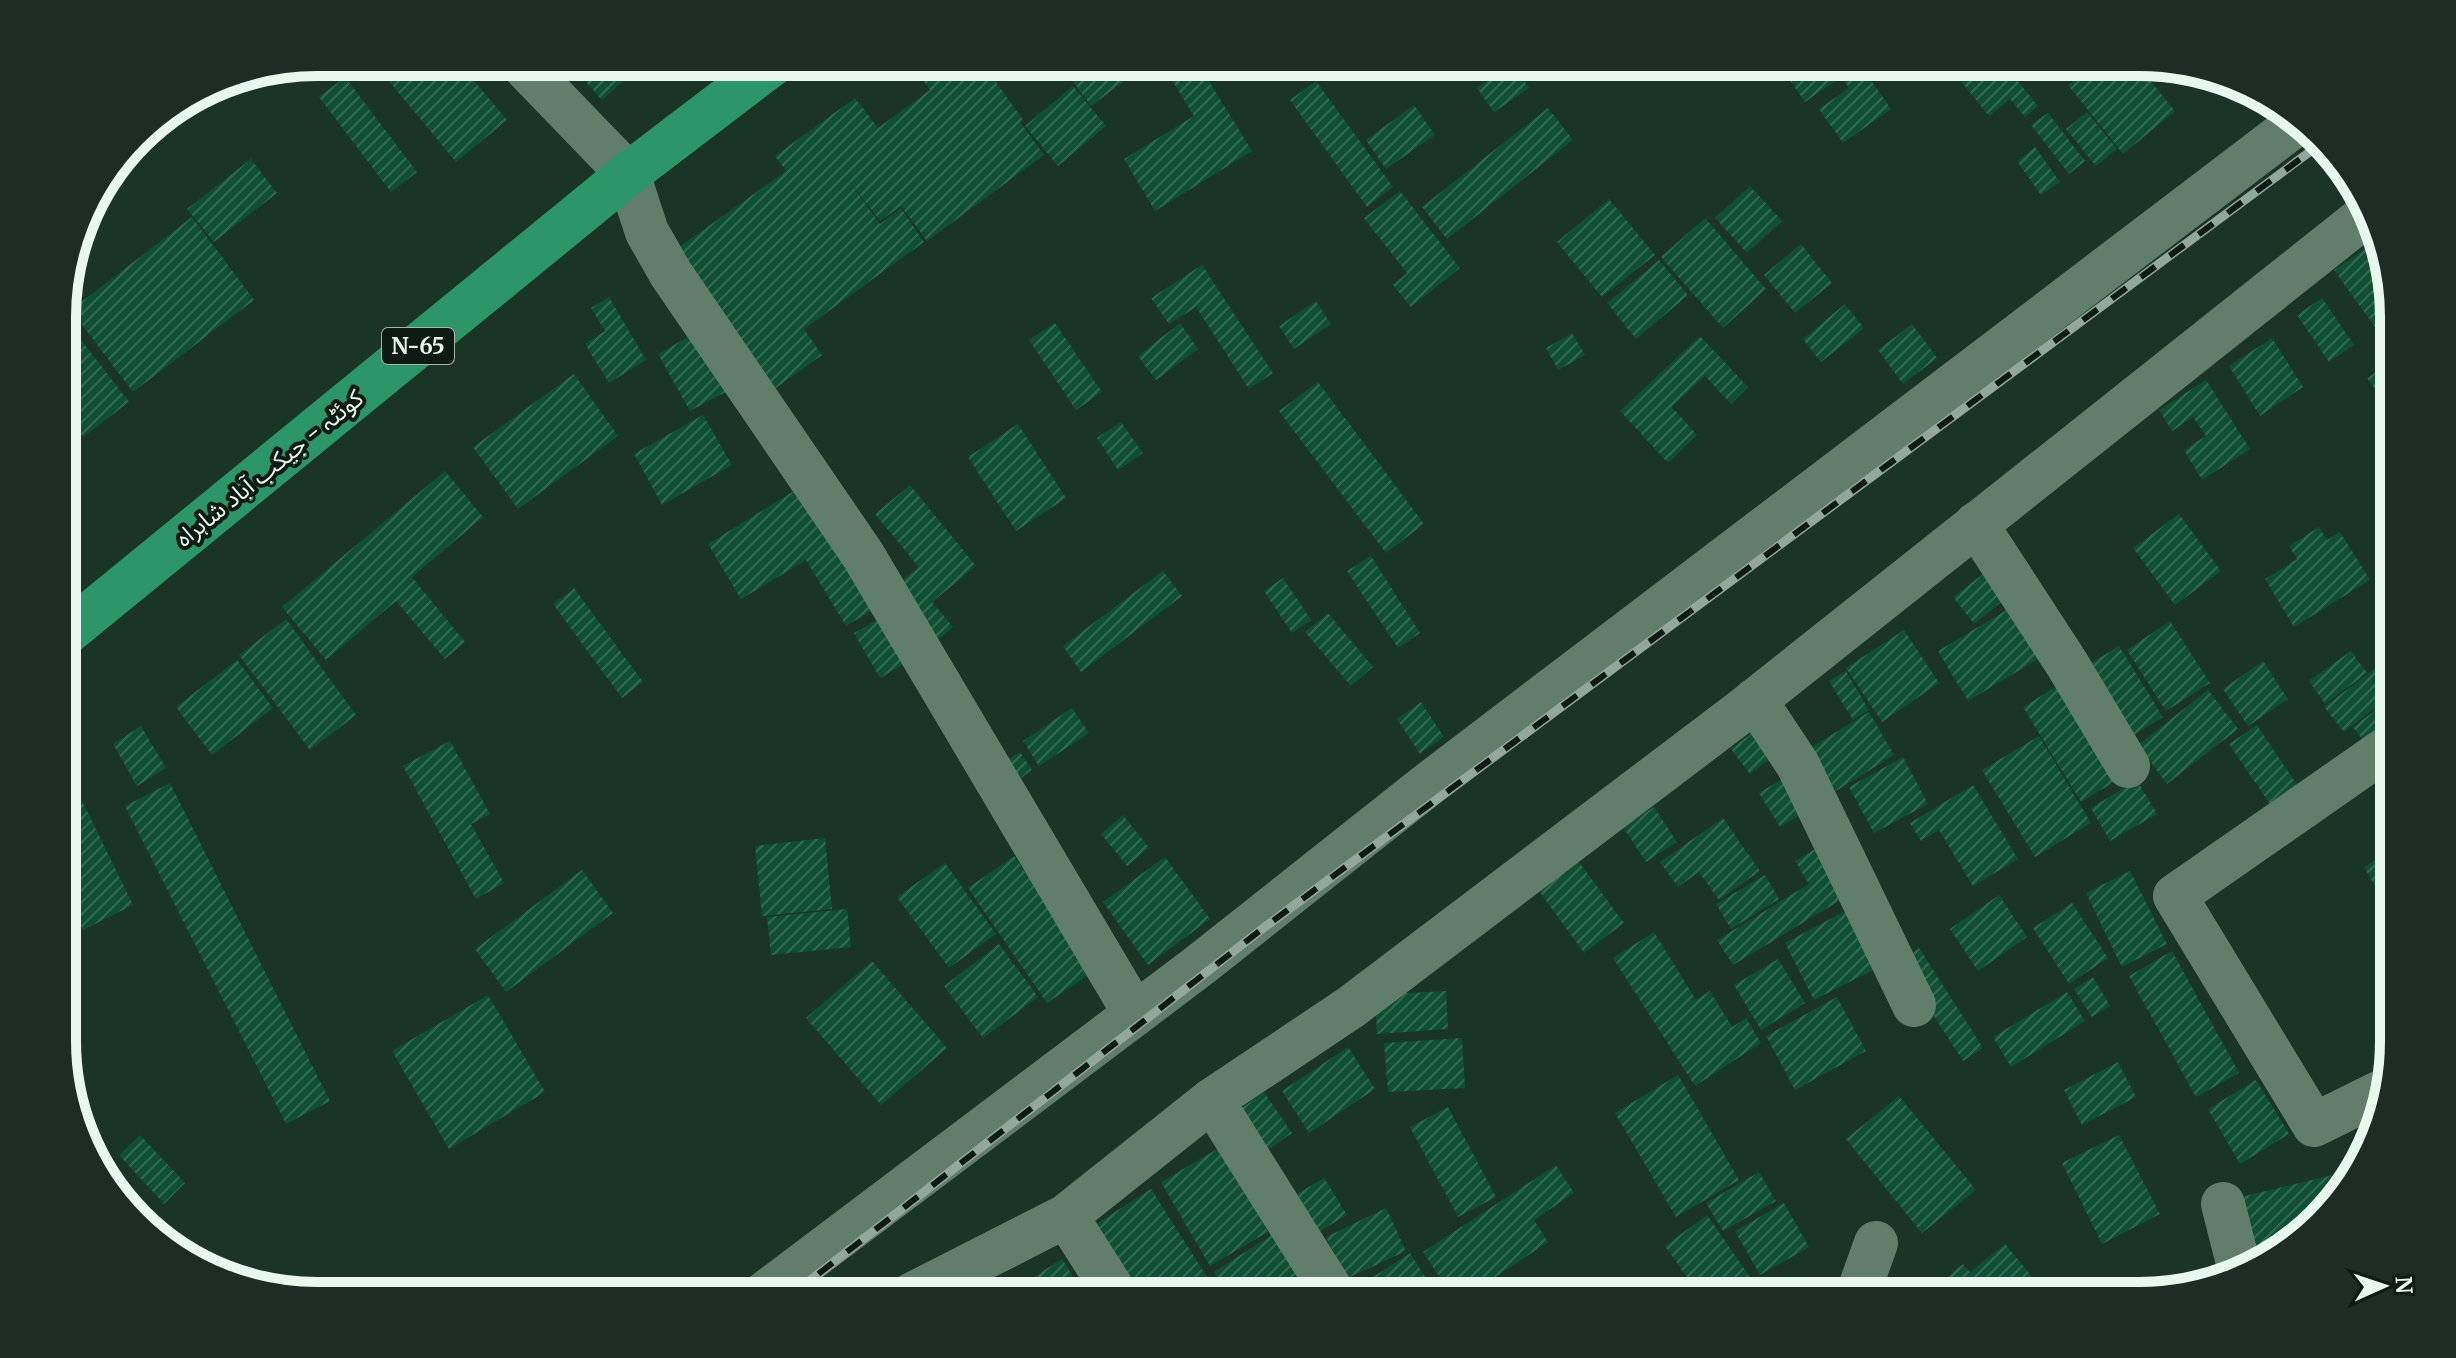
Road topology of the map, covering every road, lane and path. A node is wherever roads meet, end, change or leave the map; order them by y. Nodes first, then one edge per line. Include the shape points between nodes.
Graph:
1 (534, 76) edge
2 (757, 76) edge
3 (2289, 129) edge
4 (628, 174) junction
5 (2360, 220) edge
6 (1976, 524) junction
7 (77, 625) edge
8 (1755, 700) junction
9 (2380, 753) edge
10 (2128, 766) dead end
11 (1914, 1005) dead end
12 (1135, 1014) junction
13 (2373, 1096) edge
14 (1212, 1100) junction
15 (2223, 1204) dead end
16 (1066, 1216) junction
17 (1876, 1243) dead end
18 (2237, 1260) edge
19 (1326, 1281) edge
20 (1862, 1281) edge
21 (780, 1282) edge
22 (937, 1282) edge
23 (1108, 1282) edge

1 - 4 street
2 - 4 highway, کوئٹہ - جیکب آباد شاہراہ / N-65
3 - 12 street via 1431,782
4 - 7 highway, کوئٹہ - جیکب آباد شاہراہ / N-65
4 - 12 street via 647,232 671,274 863,555
5 - 6 street
6 - 8 street
6 - 10 street
8 - 11 street via 1798,765
8 - 14 street via 1351,1007
9 - 13 street via 2175,896 2314,1125
12 - 21 street
14 - 16 street
14 - 19 street
15 - 18 street
16 - 22 street
16 - 23 street
17 - 20 street

